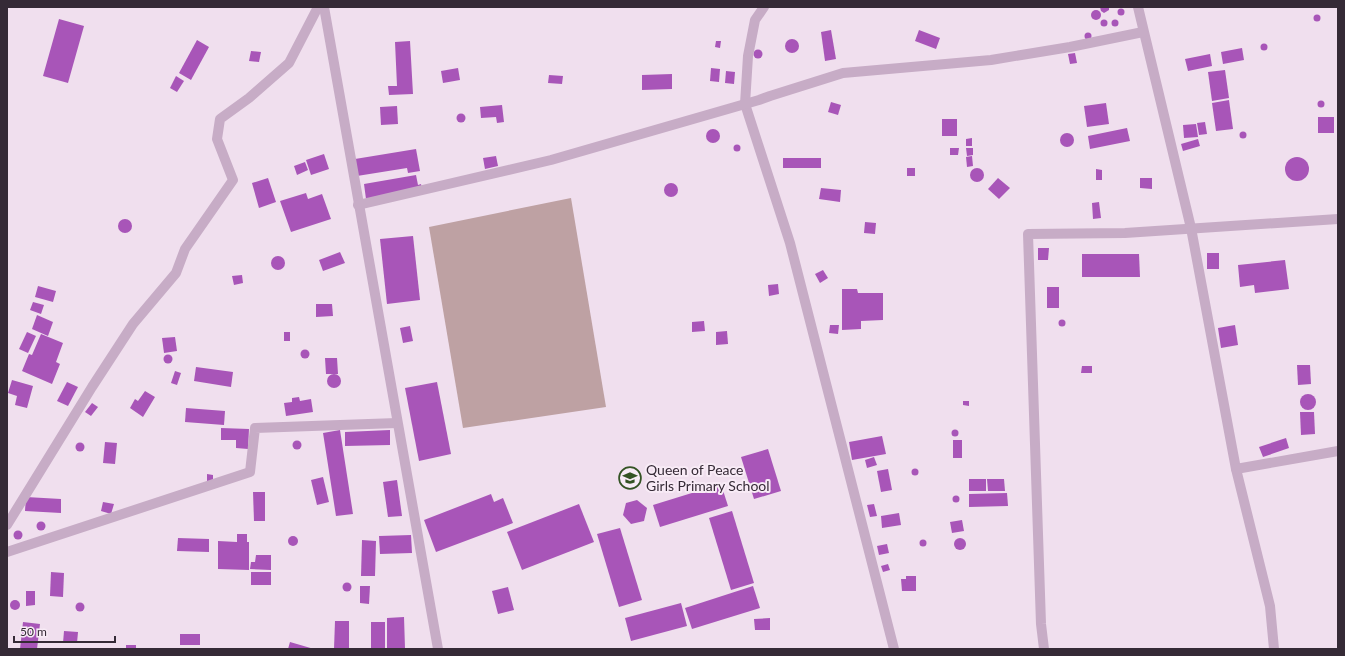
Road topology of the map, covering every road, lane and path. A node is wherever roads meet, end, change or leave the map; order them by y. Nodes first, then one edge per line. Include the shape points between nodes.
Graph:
1 (318, 7) edge
2 (324, 7) edge
3 (764, 7) edge
4 (1138, 7) edge
5 (1144, 32) junction
6 (745, 104) junction
7 (358, 205) junction
8 (1338, 219) edge
9 (1191, 228) junction
10 (397, 423) junction
11 (1338, 451) edge
12 (1236, 468) junction
13 (7, 525) edge
14 (7, 552) edge
15 (438, 649) edge
16 (894, 649) edge
17 (1044, 649) edge
18 (1274, 649) edge

1 - 13 street via 289,63 220,119 217,139 233,180 185,249 176,273 133,324 104,368
2 - 7 street
3 - 6 street via 755,20 748,56
4 - 5 street
5 - 6 street via 991,60 843,73
5 - 9 street
6 - 7 street via 551,160
6 - 16 street via 790,243
7 - 10 street
8 - 9 street
9 - 12 street
9 - 17 street via 1125,233 1028,234 1041,624
10 - 14 street via 255,428 250,472
10 - 15 street
11 - 12 street
12 - 18 street via 1270,606

